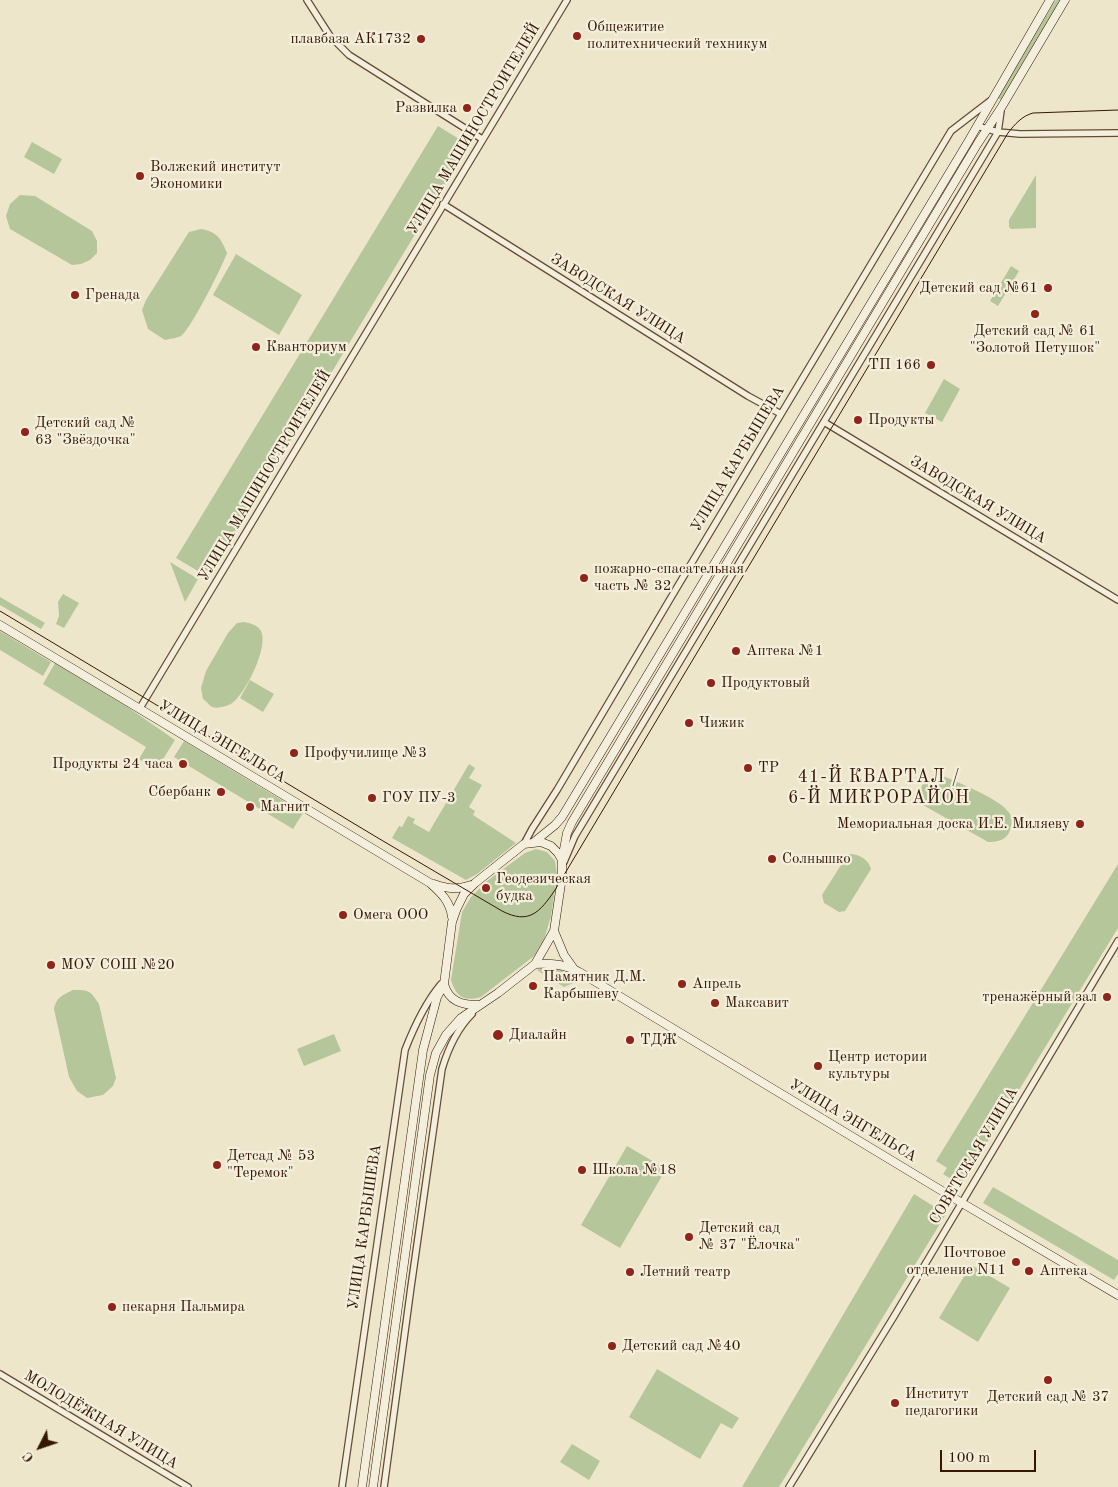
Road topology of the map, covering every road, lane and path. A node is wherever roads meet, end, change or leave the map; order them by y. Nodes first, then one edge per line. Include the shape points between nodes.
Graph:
1 (307, 0) edge
2 (567, 0) edge
3 (1050, 0) edge
4 (1065, 0) edge
5 (990, 101) junction
6 (1001, 108) junction
7 (977, 126) junction
8 (987, 130) junction
9 (998, 132) junction
10 (1118, 132) edge
11 (482, 139) junction
12 (443, 204) junction
13 (781, 414) junction
14 (824, 422) junction
15 (1118, 600) edge
16 (0, 625) edge
17 (140, 708) junction
18 (534, 842) junction
19 (524, 844) junction
20 (562, 863) junction
21 (430, 883) junction
22 (475, 883) junction
23 (452, 922) junction
24 (554, 931) junction
25 (1118, 941) edge
26 (535, 964) junction
27 (574, 969) junction
28 (444, 982) junction
29 (480, 1006) junction
30 (962, 1203) junction
31 (1118, 1295) edge
32 (0, 1374) edge
33 (188, 1487) edge
34 (342, 1487) edge
35 (362, 1487) edge
36 (373, 1487) edge
37 (384, 1487) edge
38 (789, 1487) edge

1 - 11 street via 330,36 349,55
2 - 11 street, УЛИЦА МАШИНОСТРОИТЕЛЕЙ
3 - 5 street, УЛИЦА КАРБЫШЕВА
4 - 6 street
5 - 7 street, УЛИЦА КАРБЫШЕВА
5 - 13 street, УЛИЦА КАРБЫШЕВА via 951,131
6 - 8 street
6 - 9 street
7 - 8 street
7 - 18 street, УЛИЦА КАРБЫШЕВА via 562,817
8 - 9 street
8 - 20 street via 595,781 569,827
9 - 10 street
9 - 14 street
11 - 12 street, УЛИЦА МАШИНОСТРОИТЕЛЕЙ
12 - 13 street, ЗАВОДСКАЯ УЛИЦА
12 - 17 street, УЛИЦА МАШИНОСТРОИТЕЛЕЙ
13 - 19 street, УЛИЦА КАРБЫШЕВА
14 - 15 street, ЗАВОДСКАЯ УЛИЦА
14 - 20 street
16 - 17 street, УЛИЦА ЭНГЕЛЬСА
17 - 21 street, УЛИЦА ЭНГЕЛЬСА
18 - 19 street, УЛИЦА КАРБЫШЕВА
18 - 20 street via 551,846
19 - 22 street, УЛИЦА КАРБЫШЕВА
20 - 24 street
21 - 22 street, УЛИЦА ЭНГЕЛЬСА via 454,889
21 - 23 street, УЛИЦА ЭНГЕЛЬСА via 448,902
22 - 23 street, УЛИЦА КАРБЫШЕВА via 464,894
23 - 28 street, УЛИЦА КАРБЫШЕВА
24 - 26 street
24 - 27 street, УЛИЦА ЭНГЕЛЬСА
25 - 30 street, СОВЕТСКАЯ УЛИЦА
26 - 27 street, УЛИЦА ЭНГЕЛЬСА via 549,963
26 - 29 street
27 - 30 street, УЛИЦА ЭНГЕЛЬСА
28 - 29 street via 450,997 460,1003
28 - 34 street, УЛИЦА КАРБЫШЕВА via 434,994 405,1050
28 - 35 street, УЛИЦА КАРБЫШЕВА via 423,1050
29 - 36 street via 461,1018 446,1035 436,1053 430,1075
29 - 37 street via 465,1020 454,1038 442,1069
30 - 31 street, УЛИЦА ЭНГЕЛЬСА
30 - 38 street, СОВЕТСКАЯ УЛИЦА
32 - 33 street, МОЛОДЁЖНАЯ УЛИЦА

